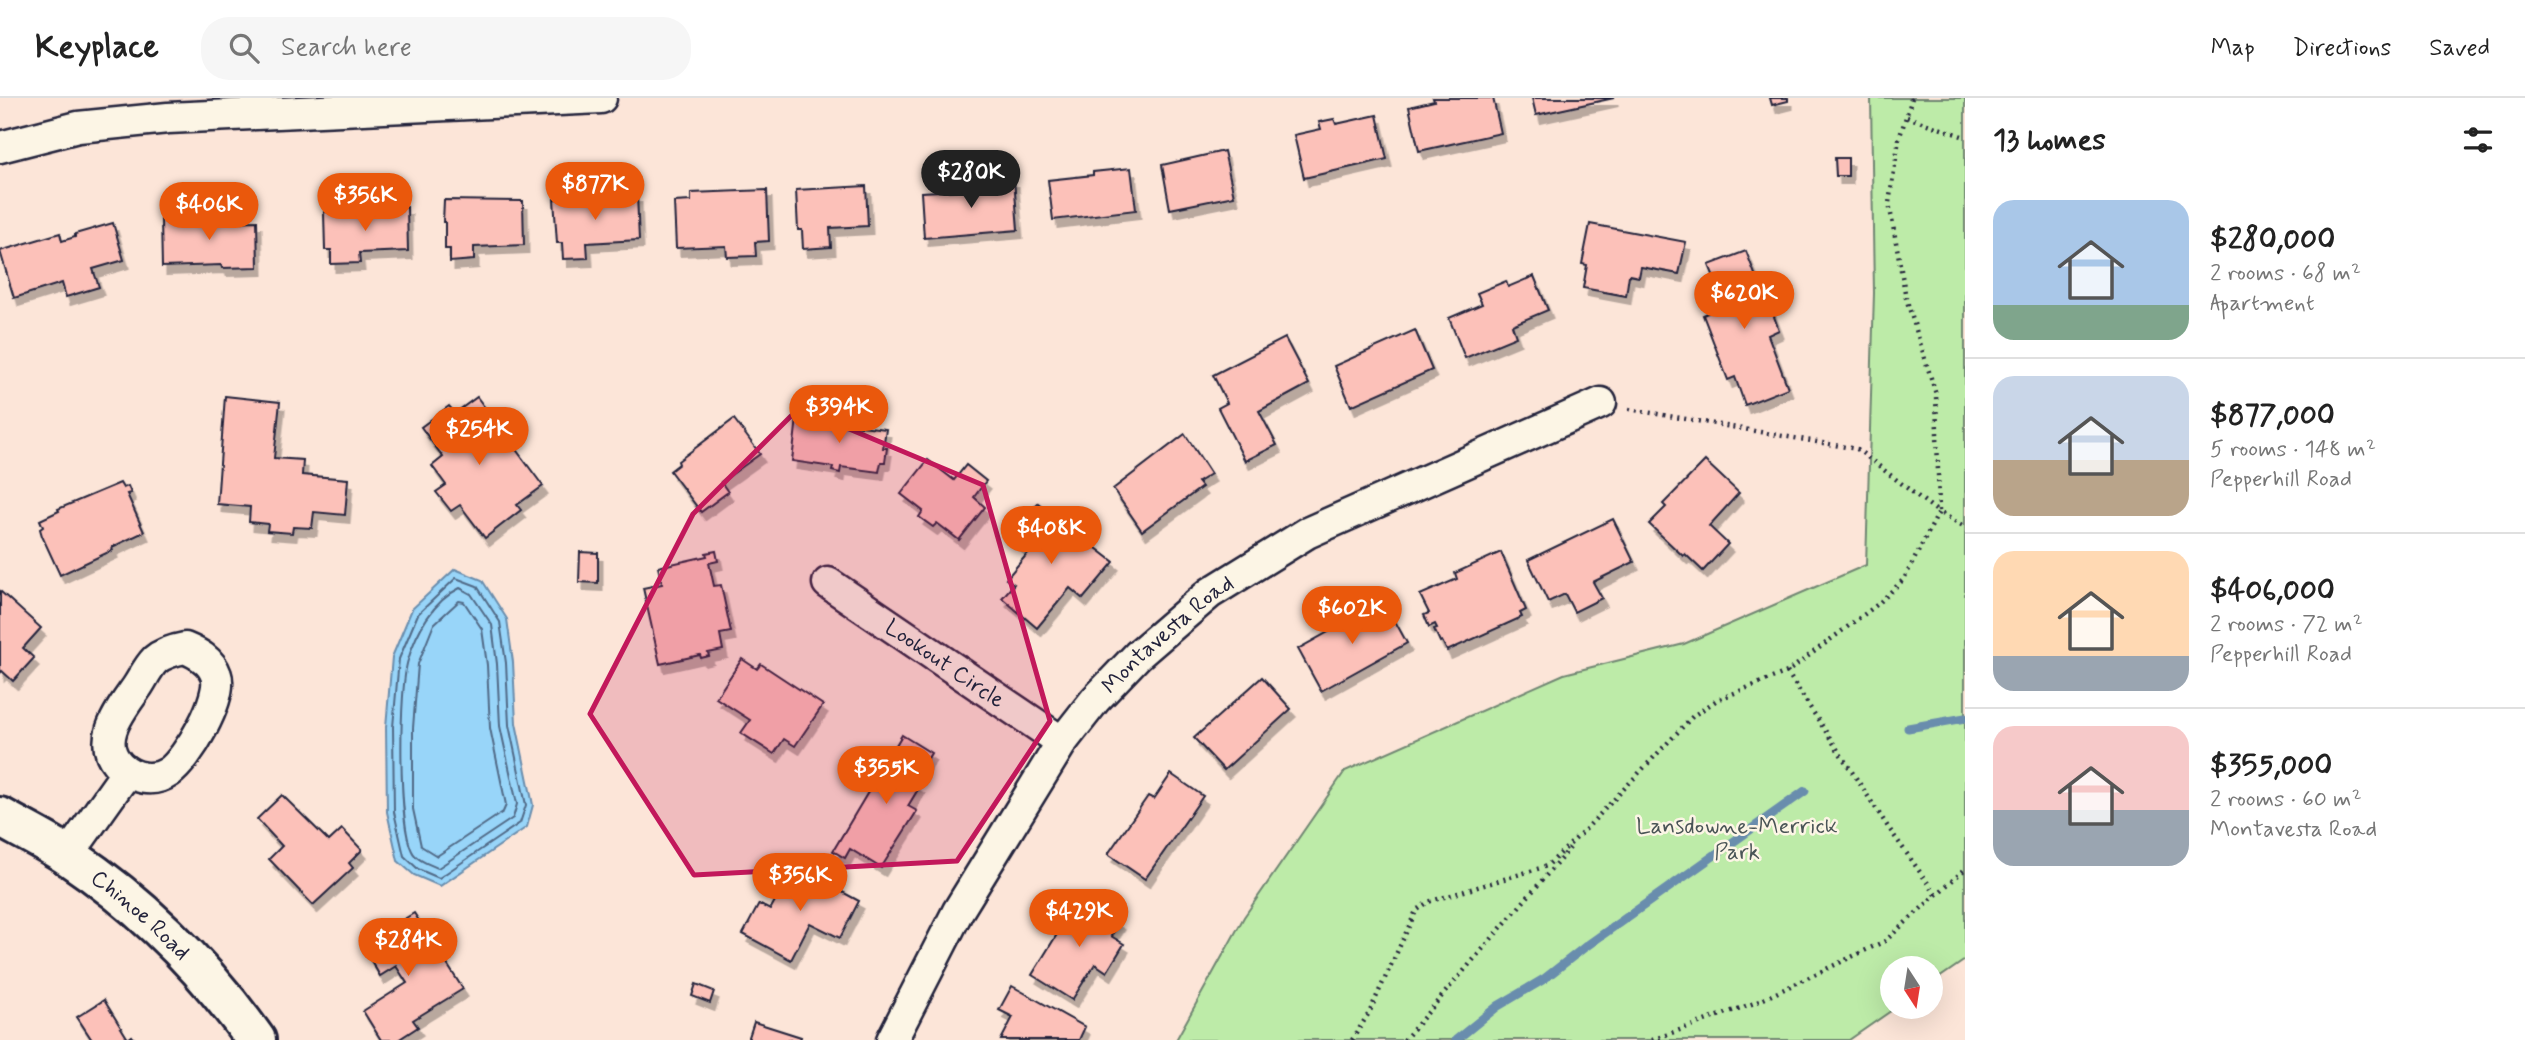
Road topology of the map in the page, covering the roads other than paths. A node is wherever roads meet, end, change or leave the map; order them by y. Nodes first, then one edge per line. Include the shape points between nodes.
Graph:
1 (601, 98) edge
2 (518, 100) edge
3 (0, 146) edge
4 (1601, 403) dead end
5 (828, 583) dead end
6 (1062, 742) junction
7 (127, 772) dead end
8 (0, 817) edge
9 (68, 855) junction
10 (256, 1040) edge
11 (892, 1040) edge

1 - 2 street
2 - 3 street via 168,118 78,127
4 - 6 street, Montavesta Road via 1331,523 1249,567 1210,593 1139,655
5 - 6 street, Lookout Circle
6 - 11 street, Montavesta Road via 958,911
7 - 9 street
8 - 9 street, Chinoe Road
9 - 10 street, Chinoe Road via 161,929 230,1003

